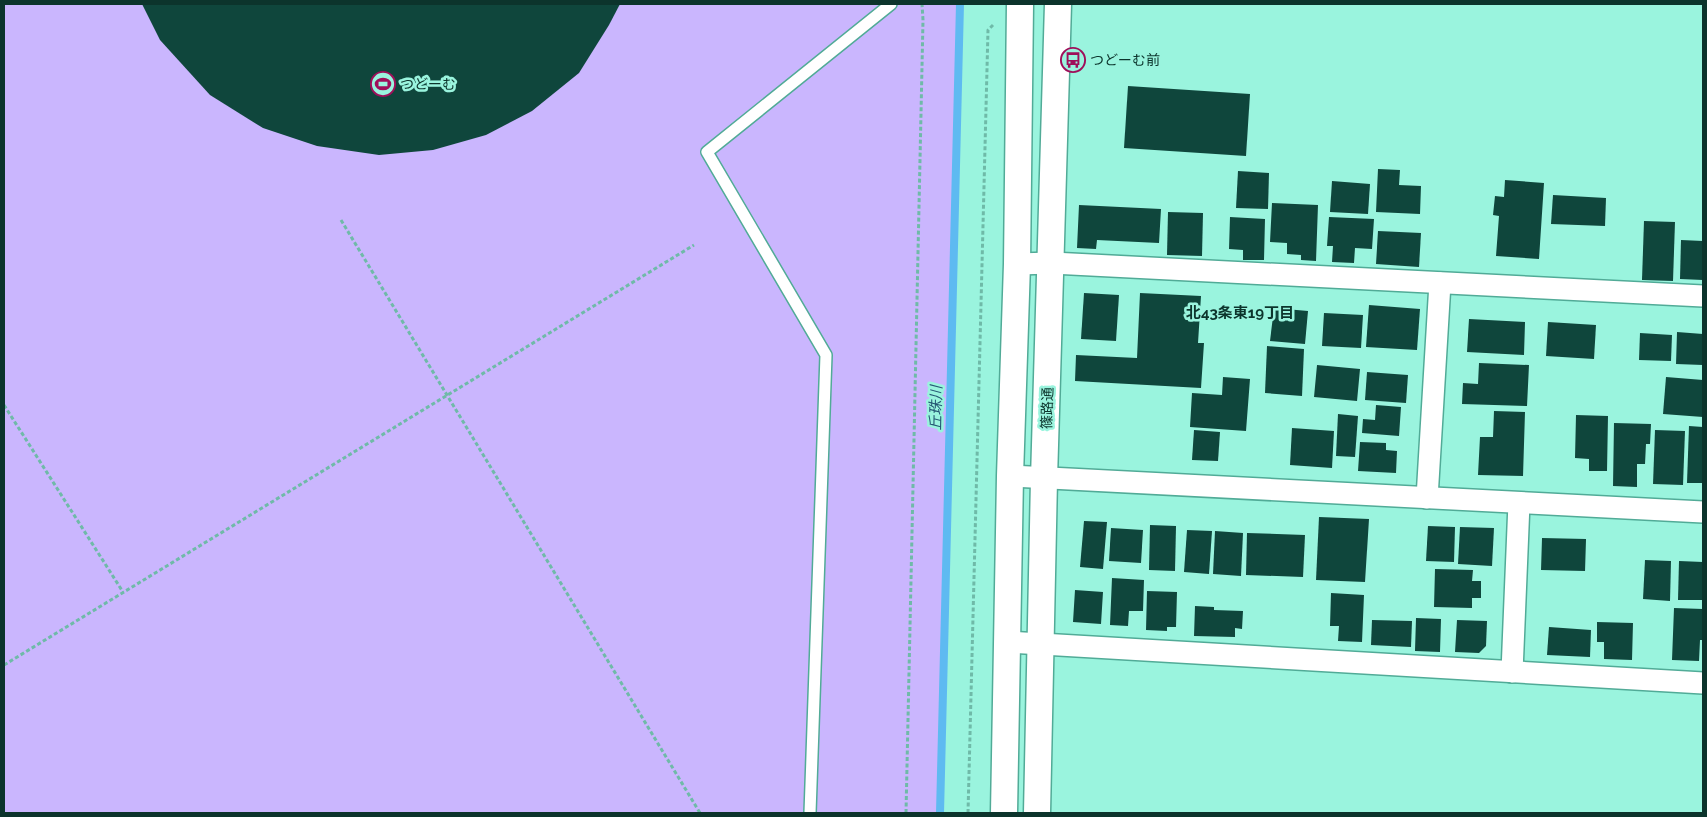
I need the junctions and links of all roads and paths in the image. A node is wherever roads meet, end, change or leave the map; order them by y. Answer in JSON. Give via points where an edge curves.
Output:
{"nodes":[{"id":1,"x":891,"y":4,"type":"edge"},
{"id":2,"x":922,"y":4,"type":"edge"},
{"id":3,"x":1020,"y":4,"type":"edge"},
{"id":4,"x":1058,"y":4,"type":"edge"},
{"id":5,"x":997,"y":20,"type":"dead end"},
{"id":6,"x":341,"y":220,"type":"dead end"},
{"id":7,"x":694,"y":245,"type":"dead end"},
{"id":8,"x":1052,"y":263,"type":"junction"},
{"id":9,"x":1017,"y":264,"type":"junction"},
{"id":10,"x":1440,"y":283,"type":"junction"},
{"id":11,"x":1703,"y":296,"type":"edge"},
{"id":12,"x":447,"y":395,"type":"junction"},
{"id":13,"x":4,"y":405,"type":"edge"},
{"id":14,"x":1010,"y":476,"type":"junction"},
{"id":15,"x":1044,"y":479,"type":"junction"},
{"id":16,"x":1427,"y":498,"type":"junction"},
{"id":17,"x":1519,"y":503,"type":"junction"},
{"id":18,"x":1703,"y":512,"type":"edge"},
{"id":19,"x":123,"y":592,"type":"junction"},
{"id":20,"x":1008,"y":642,"type":"junction"},
{"id":21,"x":1041,"y":643,"type":"junction"},
{"id":22,"x":4,"y":665,"type":"edge"},
{"id":23,"x":1512,"y":672,"type":"junction"},
{"id":24,"x":1703,"y":683,"type":"edge"},
{"id":25,"x":700,"y":813,"type":"edge"},
{"id":26,"x":810,"y":813,"type":"edge"},
{"id":27,"x":906,"y":813,"type":"edge"},
{"id":28,"x":968,"y":813,"type":"edge"},
{"id":29,"x":1004,"y":813,"type":"edge"},
{"id":30,"x":1037,"y":813,"type":"edge"}],
"edges":[{"from":1,"to":26,"type":"lane","via":[[707,152],[826,355]]},
{"from":2,"to":27,"type":"path"},
{"from":3,"to":9,"type":"street"},
{"from":4,"to":8,"type":"street","name":"篠路通"},
{"from":5,"to":28,"type":"path","via":[[988,30]]},
{"from":6,"to":12,"type":"path"},
{"from":7,"to":12,"type":"path"},
{"from":8,"to":9,"type":"street"},
{"from":8,"to":10,"type":"street"},
{"from":8,"to":15,"type":"street","name":"篠路通"},
{"from":9,"to":14,"type":"street"},
{"from":10,"to":11,"type":"street"},
{"from":10,"to":16,"type":"street"},
{"from":12,"to":19,"type":"path"},
{"from":12,"to":25,"type":"path"},
{"from":13,"to":19,"type":"path"},
{"from":14,"to":15,"type":"street"},
{"from":14,"to":20,"type":"street"},
{"from":15,"to":16,"type":"street"},
{"from":15,"to":21,"type":"street","name":"篠路通"},
{"from":16,"to":17,"type":"street"},
{"from":17,"to":18,"type":"street"},
{"from":17,"to":23,"type":"street"},
{"from":19,"to":22,"type":"path"},
{"from":20,"to":21,"type":"street"},
{"from":20,"to":29,"type":"street"},
{"from":21,"to":23,"type":"street"},
{"from":21,"to":30,"type":"street","name":"篠路通"},
{"from":23,"to":24,"type":"street"}]}
